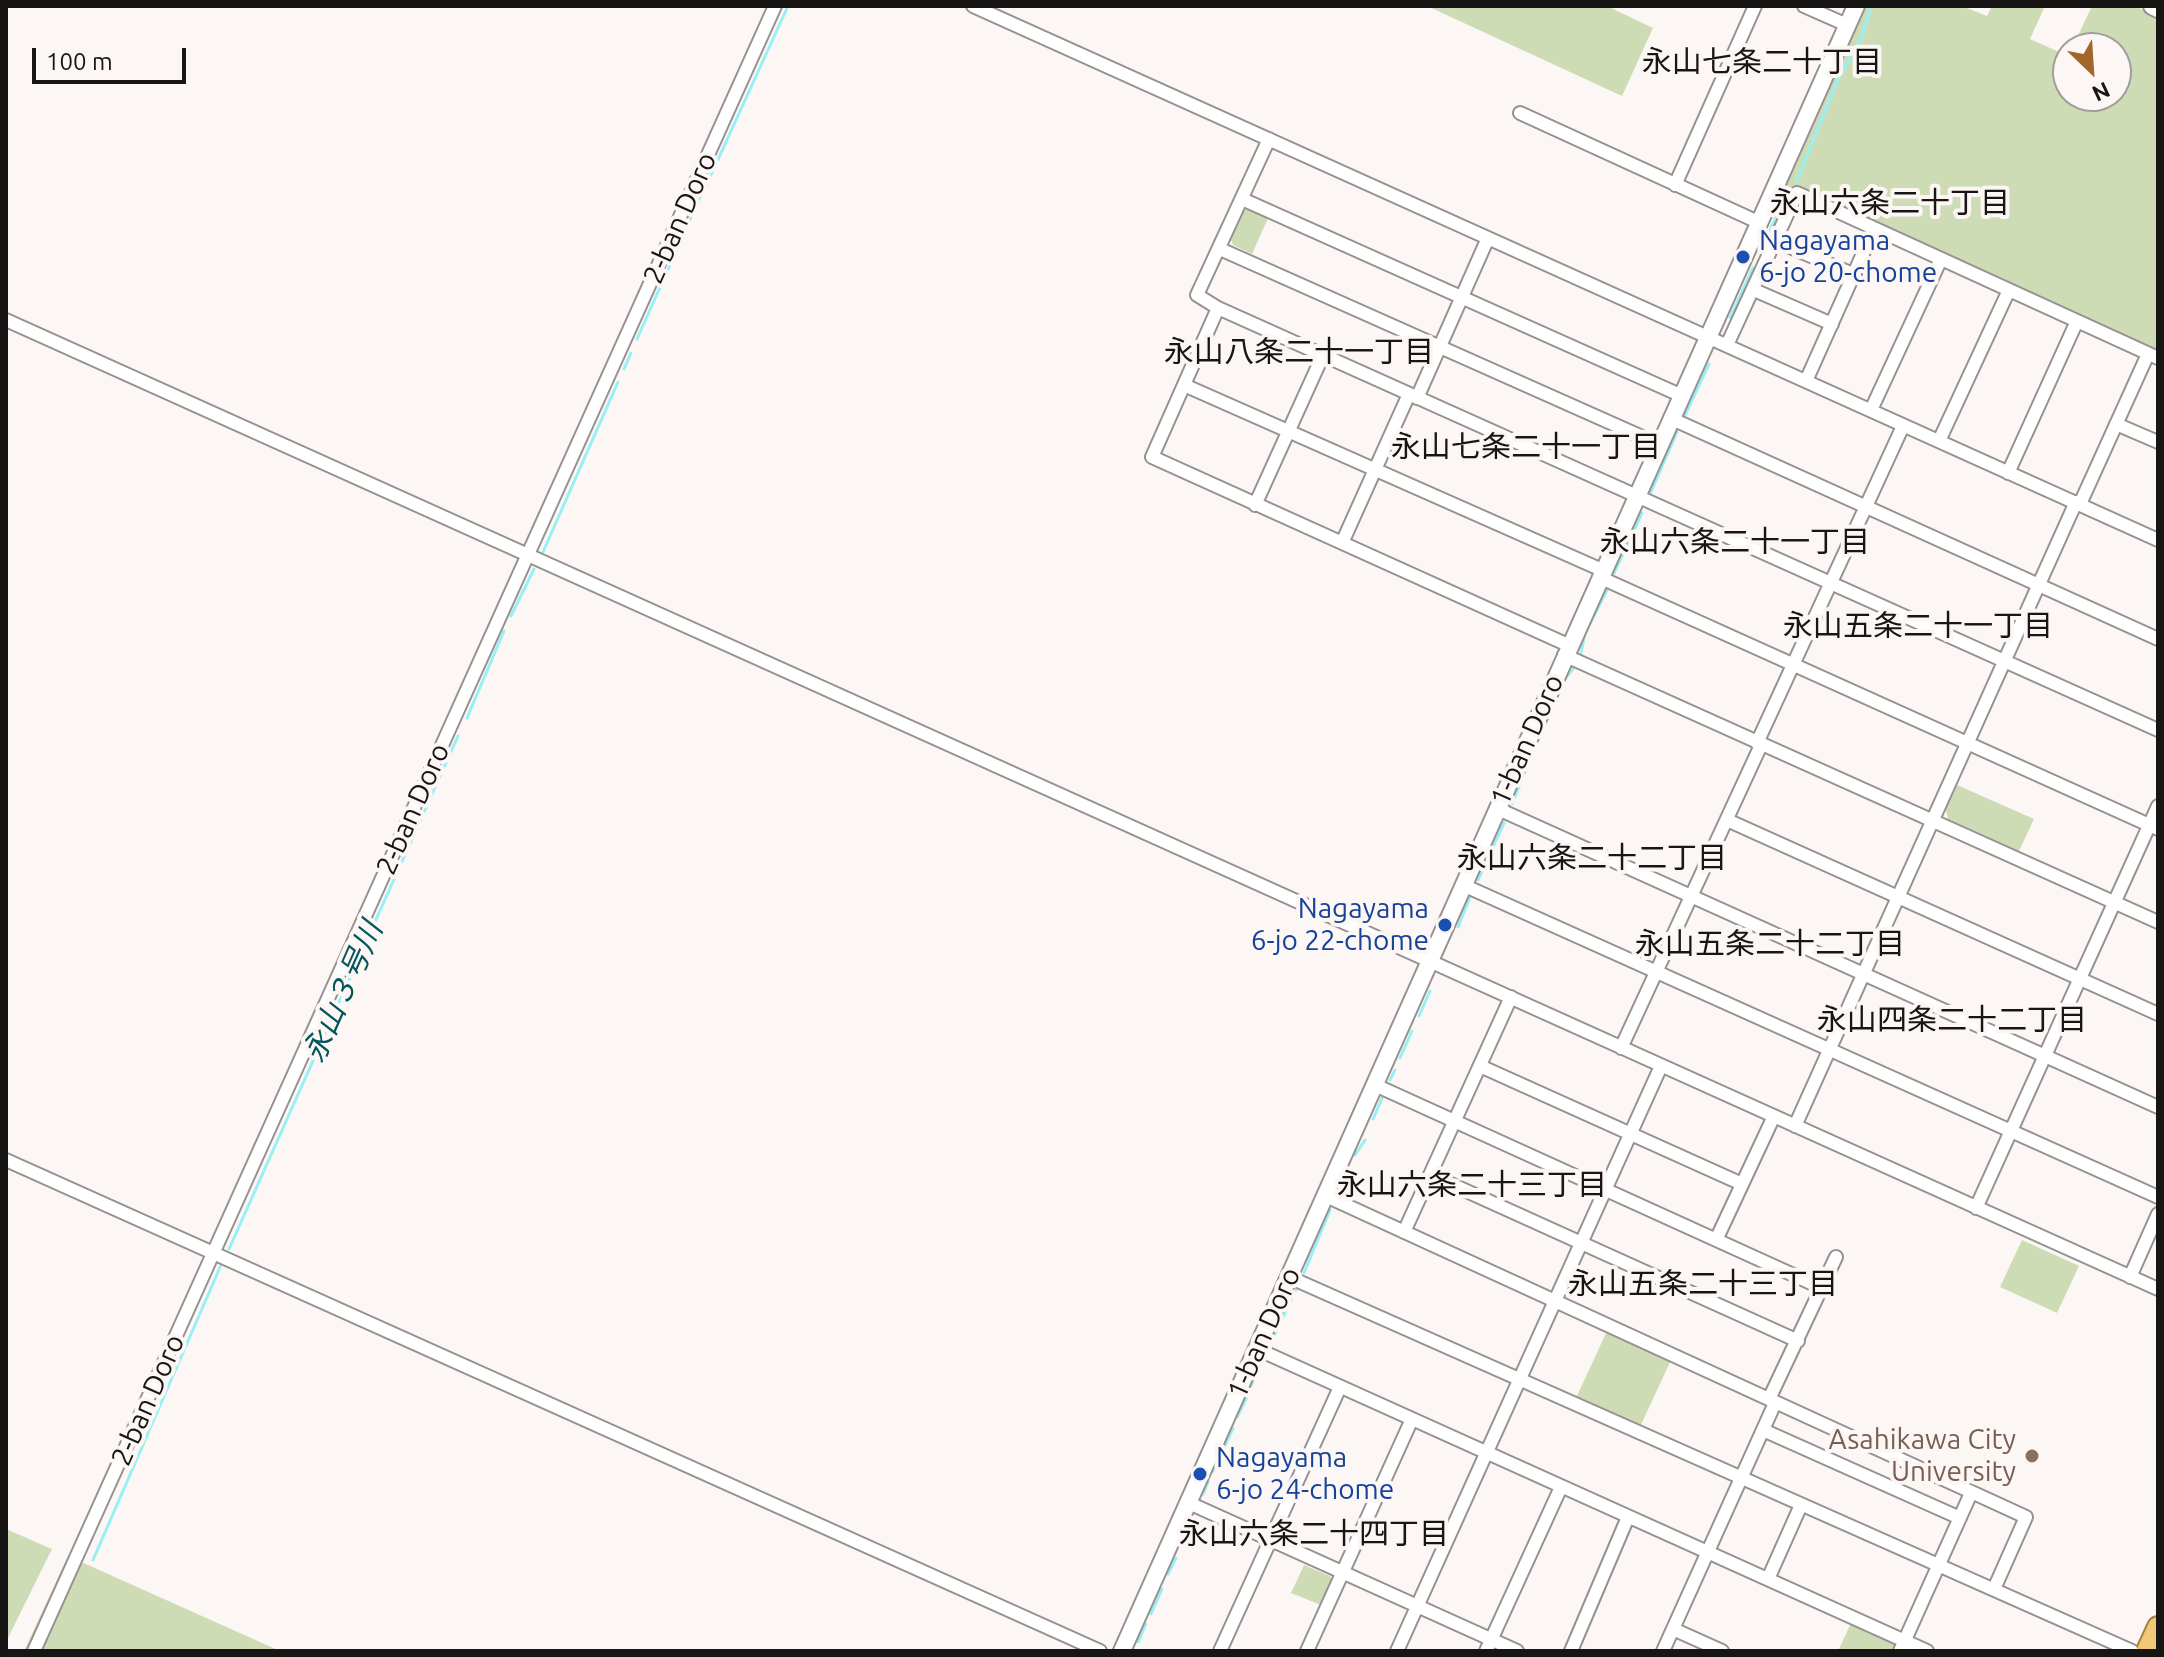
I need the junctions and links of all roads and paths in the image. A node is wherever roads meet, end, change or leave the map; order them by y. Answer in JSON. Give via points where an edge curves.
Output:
{"nodes":[{"id":1,"x":775,"y":6,"type":"edge"},
{"id":2,"x":973,"y":6,"type":"edge"},
{"id":3,"x":1755,"y":6,"type":"edge"},
{"id":4,"x":1804,"y":6,"type":"edge"},
{"id":5,"x":1856,"y":6,"type":"edge"},
{"id":6,"x":2152,"y":6,"type":"edge"},
{"id":7,"x":2158,"y":9,"type":"edge"},
{"id":8,"x":1847,"y":25,"type":"junction"},
{"id":9,"x":1520,"y":113,"type":"dead end"},
{"id":10,"x":1269,"y":139,"type":"junction"},
{"id":11,"x":1675,"y":185,"type":"junction"},
{"id":12,"x":1242,"y":199,"type":"junction"},
{"id":13,"x":1758,"y":222,"type":"junction"},
{"id":14,"x":1874,"y":229,"type":"junction"},
{"id":15,"x":1488,"y":238,"type":"junction"},
{"id":16,"x":1776,"y":241,"type":"junction"},
{"id":17,"x":1220,"y":249,"type":"junction"},
{"id":18,"x":1941,"y":259,"type":"junction"},
{"id":19,"x":1855,"y":275,"type":"junction"},
{"id":20,"x":1754,"y":290,"type":"junction"},
{"id":21,"x":2009,"y":290,"type":"junction"},
{"id":22,"x":1462,"y":297,"type":"junction"},
{"id":23,"x":1218,"y":308,"type":"junction"},
{"id":24,"x":6,"y":320,"type":"edge"},
{"id":25,"x":2077,"y":321,"type":"junction"},
{"id":26,"x":1832,"y":324,"type":"junction"},
{"id":27,"x":1708,"y":336,"type":"junction"},
{"id":28,"x":1727,"y":345,"type":"junction"},
{"id":29,"x":1440,"y":347,"type":"junction"},
{"id":30,"x":1323,"y":355,"type":"junction"},
{"id":31,"x":2153,"y":356,"type":"edge"},
{"id":32,"x":1806,"y":381,"type":"junction"},
{"id":33,"x":1184,"y":385,"type":"junction"},
{"id":34,"x":1680,"y":395,"type":"junction"},
{"id":35,"x":1413,"y":396,"type":"junction"},
{"id":36,"x":1871,"y":410,"type":"junction"},
{"id":37,"x":1670,"y":418,"type":"junction"},
{"id":38,"x":2116,"y":424,"type":"junction"},
{"id":39,"x":1903,"y":426,"type":"junction"},
{"id":40,"x":1288,"y":431,"type":"junction"},
{"id":41,"x":1939,"y":441,"type":"junction"},
{"id":42,"x":2158,"y":442,"type":"edge"},
{"id":43,"x":1658,"y":444,"type":"junction"},
{"id":44,"x":1375,"y":470,"type":"junction"},
{"id":45,"x":2008,"y":473,"type":"junction"},
{"id":46,"x":1635,"y":495,"type":"junction"},
{"id":47,"x":2078,"y":503,"type":"junction"},
{"id":48,"x":1255,"y":505,"type":"junction"},
{"id":49,"x":1865,"y":507,"type":"junction"},
{"id":50,"x":2158,"y":540,"type":"edge"},
{"id":51,"x":1342,"y":543,"type":"junction"},
{"id":52,"x":528,"y":554,"type":"junction"},
{"id":53,"x":1600,"y":573,"type":"junction"},
{"id":54,"x":1830,"y":583,"type":"junction"},
{"id":55,"x":2039,"y":585,"type":"junction"},
{"id":56,"x":2158,"y":639,"type":"edge"},
{"id":57,"x":1566,"y":650,"type":"junction"},
{"id":58,"x":2004,"y":661,"type":"junction"},
{"id":59,"x":1793,"y":665,"type":"junction"},
{"id":60,"x":2158,"y":730,"type":"edge"},
{"id":61,"x":1759,"y":744,"type":"junction"},
{"id":62,"x":1967,"y":744,"type":"junction"},
{"id":63,"x":2158,"y":806,"type":"edge"},
{"id":64,"x":1496,"y":808,"type":"junction"},
{"id":65,"x":1727,"y":820,"type":"junction"},
{"id":66,"x":1933,"y":821,"type":"junction"},
{"id":67,"x":2154,"y":827,"type":"edge"},
{"id":68,"x":1463,"y":885,"type":"junction"},
{"id":69,"x":1689,"y":897,"type":"junction"},
{"id":70,"x":1899,"y":897,"type":"junction"},
{"id":71,"x":2115,"y":903,"type":"junction"},
{"id":72,"x":2158,"y":922,"type":"edge"},
{"id":73,"x":1430,"y":961,"type":"junction"},
{"id":74,"x":1656,"y":971,"type":"junction"},
{"id":75,"x":1864,"y":974,"type":"junction"},
{"id":76,"x":2081,"y":978,"type":"junction"},
{"id":77,"x":1511,"y":997,"type":"junction"},
{"id":78,"x":2158,"y":1014,"type":"edge"},
{"id":79,"x":1621,"y":1048,"type":"junction"},
{"id":80,"x":1829,"y":1050,"type":"junction"},
{"id":81,"x":2046,"y":1057,"type":"junction"},
{"id":82,"x":1480,"y":1066,"type":"junction"},
{"id":83,"x":1661,"y":1066,"type":"junction"},
{"id":84,"x":1375,"y":1085,"type":"junction"},
{"id":85,"x":2158,"y":1107,"type":"edge"},
{"id":86,"x":1774,"y":1116,"type":"junction"},
{"id":87,"x":1455,"y":1120,"type":"junction"},
{"id":88,"x":1795,"y":1126,"type":"junction"},
{"id":89,"x":2012,"y":1132,"type":"junction"},
{"id":90,"x":1631,"y":1135,"type":"junction"},
{"id":91,"x":6,"y":1160,"type":"edge"},
{"id":92,"x":1431,"y":1175,"type":"junction"},
{"id":93,"x":1742,"y":1184,"type":"junction"},
{"id":94,"x":1606,"y":1190,"type":"junction"},
{"id":95,"x":1326,"y":1196,"type":"junction"},
{"id":96,"x":2158,"y":1197,"type":"edge"},
{"id":97,"x":1976,"y":1208,"type":"junction"},
{"id":98,"x":2158,"y":1214,"type":"edge"},
{"id":99,"x":1404,"y":1232,"type":"junction"},
{"id":100,"x":1717,"y":1238,"type":"junction"},
{"id":101,"x":1582,"y":1245,"type":"junction"},
{"id":102,"x":214,"y":1253,"type":"junction"},
{"id":103,"x":1836,"y":1257,"type":"dead end"},
{"id":104,"x":1289,"y":1277,"type":"junction"},
{"id":105,"x":2130,"y":1277,"type":"junction"},
{"id":106,"x":1822,"y":1288,"type":"junction"},
{"id":107,"x":2158,"y":1289,"type":"edge"},
{"id":108,"x":1557,"y":1301,"type":"junction"},
{"id":109,"x":1798,"y":1341,"type":"junction"},
{"id":110,"x":1257,"y":1349,"type":"junction"},
{"id":111,"x":1521,"y":1380,"type":"junction"},
{"id":112,"x":1340,"y":1387,"type":"junction"},
{"id":113,"x":1772,"y":1400,"type":"junction"},
{"id":114,"x":1412,"y":1419,"type":"junction"},
{"id":115,"x":1763,"y":1430,"type":"junction"},
{"id":116,"x":1487,"y":1453,"type":"junction"},
{"id":117,"x":1741,"y":1477,"type":"junction"},
{"id":118,"x":1561,"y":1487,"type":"junction"},
{"id":119,"x":1971,"y":1493,"type":"junction"},
{"id":120,"x":1189,"y":1503,"type":"junction"},
{"id":121,"x":1801,"y":1505,"type":"junction"},
{"id":122,"x":1628,"y":1517,"type":"junction"},
{"id":123,"x":1960,"y":1518,"type":"junction"},
{"id":124,"x":1270,"y":1539,"type":"junction"},
{"id":125,"x":1708,"y":1553,"type":"junction"},
{"id":126,"x":1939,"y":1564,"type":"junction"},
{"id":127,"x":1342,"y":1573,"type":"junction"},
{"id":128,"x":1768,"y":1579,"type":"junction"},
{"id":129,"x":1994,"y":1589,"type":"junction"},
{"id":130,"x":1417,"y":1606,"type":"junction"},
{"id":131,"x":1673,"y":1629,"type":"junction"},
{"id":132,"x":2157,"y":1630,"type":"edge"},
{"id":133,"x":1488,"y":1645,"type":"edge"},
{"id":134,"x":1902,"y":1646,"type":"edge"},
{"id":135,"x":34,"y":1651,"type":"edge"},
{"id":136,"x":1100,"y":1651,"type":"edge"},
{"id":137,"x":1122,"y":1651,"type":"edge"},
{"id":138,"x":1220,"y":1651,"type":"edge"},
{"id":139,"x":1307,"y":1651,"type":"edge"},
{"id":140,"x":1397,"y":1651,"type":"edge"},
{"id":141,"x":1517,"y":1651,"type":"edge"},
{"id":142,"x":1571,"y":1651,"type":"edge"},
{"id":143,"x":1663,"y":1651,"type":"edge"},
{"id":144,"x":1722,"y":1651,"type":"edge"},
{"id":145,"x":1927,"y":1651,"type":"edge"},
{"id":146,"x":2132,"y":1651,"type":"edge"},
{"id":147,"x":2147,"y":1651,"type":"edge"}],
"edges":[{"from":1,"to":52,"type":"street","name":"2-ban Doro"},
{"from":2,"to":10,"type":"street"},
{"from":3,"to":11,"type":"street"},
{"from":4,"to":8,"type":"street"},
{"from":5,"to":8,"type":"street","name":"1-ban Doro"},
{"from":6,"to":7,"type":"street"},
{"from":8,"to":13,"type":"street","name":"1-ban Doro"},
{"from":9,"to":11,"type":"street"},
{"from":10,"to":12,"type":"street"},
{"from":10,"to":15,"type":"street"},
{"from":11,"to":13,"type":"street"},
{"from":12,"to":17,"type":"street"},
{"from":12,"to":22,"type":"street"},
{"from":13,"to":27,"type":"street","name":"1-ban Doro"},
{"from":14,"to":16,"type":"street","via":[[1797,193]]},
{"from":14,"to":18,"type":"street"},
{"from":14,"to":19,"type":"street"},
{"from":15,"to":22,"type":"street"},
{"from":15,"to":27,"type":"street"},
{"from":16,"to":19,"type":"street"},
{"from":16,"to":20,"type":"street"},
{"from":17,"to":23,"type":"street","via":[[1197,295]]},
{"from":17,"to":29,"type":"street"},
{"from":18,"to":21,"type":"street"},
{"from":18,"to":36,"type":"street"},
{"from":19,"to":26,"type":"street"},
{"from":20,"to":26,"type":"street"},
{"from":20,"to":28,"type":"street"},
{"from":21,"to":25,"type":"street"},
{"from":21,"to":41,"type":"street"},
{"from":22,"to":29,"type":"street"},
{"from":22,"to":34,"type":"street"},
{"from":23,"to":30,"type":"street"},
{"from":23,"to":33,"type":"street"},
{"from":24,"to":52,"type":"street"},
{"from":25,"to":31,"type":"street"},
{"from":25,"to":45,"type":"street"},
{"from":26,"to":32,"type":"street"},
{"from":27,"to":28,"type":"street"},
{"from":27,"to":34,"type":"street","name":"1-ban Doro"},
{"from":28,"to":32,"type":"street"},
{"from":29,"to":35,"type":"street"},
{"from":29,"to":43,"type":"street"},
{"from":30,"to":35,"type":"street"},
{"from":30,"to":40,"type":"street"},
{"from":31,"to":38,"type":"street"},
{"from":32,"to":36,"type":"street"},
{"from":33,"to":40,"type":"street"},
{"from":33,"to":48,"type":"street","via":[[1152,457]]},
{"from":34,"to":37,"type":"street","name":"1-ban Doro"},
{"from":35,"to":44,"type":"street"},
{"from":35,"to":46,"type":"street"},
{"from":36,"to":39,"type":"street"},
{"from":37,"to":43,"type":"street","name":"1-ban Doro"},
{"from":37,"to":49,"type":"street"},
{"from":38,"to":42,"type":"street"},
{"from":38,"to":47,"type":"street"},
{"from":39,"to":41,"type":"street"},
{"from":39,"to":49,"type":"street"},
{"from":40,"to":44,"type":"street"},
{"from":40,"to":48,"type":"street"},
{"from":41,"to":45,"type":"street"},
{"from":43,"to":46,"type":"street","name":"1-ban Doro"},
{"from":44,"to":51,"type":"street"},
{"from":44,"to":53,"type":"street"},
{"from":45,"to":47,"type":"street"},
{"from":46,"to":53,"type":"street","name":"1-ban Doro"},
{"from":46,"to":54,"type":"street"},
{"from":47,"to":50,"type":"street"},
{"from":47,"to":55,"type":"street"},
{"from":48,"to":51,"type":"street"},
{"from":49,"to":54,"type":"street"},
{"from":49,"to":55,"type":"street"},
{"from":51,"to":57,"type":"street"},
{"from":52,"to":73,"type":"street"},
{"from":52,"to":102,"type":"street","name":"2-ban Doro"},
{"from":53,"to":57,"type":"street","name":"1-ban Doro"},
{"from":53,"to":59,"type":"street"},
{"from":54,"to":58,"type":"street"},
{"from":54,"to":59,"type":"street"},
{"from":55,"to":56,"type":"street"},
{"from":55,"to":58,"type":"street"},
{"from":57,"to":61,"type":"street"},
{"from":57,"to":64,"type":"street","name":"1-ban Doro"},
{"from":58,"to":60,"type":"street"},
{"from":58,"to":62,"type":"street"},
{"from":59,"to":61,"type":"street"},
{"from":59,"to":62,"type":"street"},
{"from":61,"to":65,"type":"street"},
{"from":61,"to":66,"type":"street"},
{"from":62,"to":66,"type":"street"},
{"from":62,"to":67,"type":"street"},
{"from":63,"to":67,"type":"street"},
{"from":64,"to":68,"type":"street","name":"1-ban Doro"},
{"from":64,"to":69,"type":"street"},
{"from":65,"to":69,"type":"street"},
{"from":65,"to":70,"type":"street"},
{"from":66,"to":70,"type":"street"},
{"from":66,"to":71,"type":"street"},
{"from":67,"to":71,"type":"street"},
{"from":68,"to":73,"type":"street","name":"1-ban Doro"},
{"from":68,"to":74,"type":"street"},
{"from":69,"to":74,"type":"street"},
{"from":69,"to":75,"type":"street"},
{"from":70,"to":75,"type":"street"},
{"from":70,"to":76,"type":"street"},
{"from":71,"to":72,"type":"street"},
{"from":71,"to":76,"type":"street"},
{"from":73,"to":77,"type":"street"},
{"from":73,"to":84,"type":"street","name":"1-ban Doro"},
{"from":74,"to":79,"type":"street"},
{"from":74,"to":80,"type":"street"},
{"from":75,"to":80,"type":"street"},
{"from":75,"to":81,"type":"street"},
{"from":76,"to":78,"type":"street"},
{"from":76,"to":81,"type":"street"},
{"from":77,"to":79,"type":"street"},
{"from":77,"to":82,"type":"street"},
{"from":79,"to":83,"type":"street"},
{"from":80,"to":88,"type":"street"},
{"from":80,"to":89,"type":"street"},
{"from":81,"to":85,"type":"street"},
{"from":81,"to":89,"type":"street"},
{"from":82,"to":87,"type":"street"},
{"from":82,"to":90,"type":"street"},
{"from":83,"to":86,"type":"street"},
{"from":83,"to":90,"type":"street"},
{"from":84,"to":87,"type":"street"},
{"from":84,"to":95,"type":"street","name":"1-ban Doro"},
{"from":86,"to":88,"type":"street"},
{"from":86,"to":93,"type":"street"},
{"from":87,"to":92,"type":"street"},
{"from":87,"to":94,"type":"street"},
{"from":88,"to":97,"type":"street"},
{"from":89,"to":96,"type":"street"},
{"from":89,"to":97,"type":"street"},
{"from":90,"to":93,"type":"street"},
{"from":90,"to":94,"type":"street"},
{"from":91,"to":102,"type":"street"},
{"from":92,"to":99,"type":"street"},
{"from":92,"to":101,"type":"street"},
{"from":93,"to":100,"type":"street"},
{"from":94,"to":100,"type":"street"},
{"from":94,"to":101,"type":"street"},
{"from":95,"to":99,"type":"street"},
{"from":95,"to":104,"type":"street","name":"1-ban Doro"},
{"from":97,"to":105,"type":"street"},
{"from":98,"to":105,"type":"street"},
{"from":99,"to":108,"type":"street"},
{"from":100,"to":106,"type":"street"},
{"from":101,"to":108,"type":"street"},
{"from":101,"to":109,"type":"street"},
{"from":102,"to":135,"type":"street","name":"2-ban Doro"},
{"from":102,"to":136,"type":"street"},
{"from":103,"to":106,"type":"street"},
{"from":104,"to":110,"type":"street","name":"1-ban Doro"},
{"from":104,"to":111,"type":"street"},
{"from":105,"to":107,"type":"street"},
{"from":106,"to":109,"type":"street"},
{"from":108,"to":111,"type":"street"},
{"from":108,"to":113,"type":"street"},
{"from":109,"to":113,"type":"street"},
{"from":110,"to":112,"type":"street"},
{"from":110,"to":120,"type":"street","name":"1-ban Doro"},
{"from":111,"to":116,"type":"street"},
{"from":111,"to":117,"type":"street"},
{"from":112,"to":114,"type":"street"},
{"from":112,"to":124,"type":"street"},
{"from":113,"to":115,"type":"street"},
{"from":113,"to":119,"type":"street"},
{"from":114,"to":116,"type":"street"},
{"from":114,"to":127,"type":"street"},
{"from":115,"to":117,"type":"street"},
{"from":115,"to":123,"type":"street"},
{"from":116,"to":118,"type":"street"},
{"from":116,"to":130,"type":"street"},
{"from":117,"to":121,"type":"street"},
{"from":117,"to":125,"type":"street"},
{"from":118,"to":122,"type":"street"},
{"from":118,"to":133,"type":"street"},
{"from":119,"to":123,"type":"street"},
{"from":119,"to":129,"type":"street","via":[[2026,1517]]},
{"from":120,"to":124,"type":"street"},
{"from":120,"to":137,"type":"street","name":"1-ban Doro"},
{"from":121,"to":126,"type":"street"},
{"from":121,"to":128,"type":"street"},
{"from":122,"to":125,"type":"street"},
{"from":122,"to":142,"type":"street"},
{"from":123,"to":126,"type":"street"},
{"from":124,"to":127,"type":"street"},
{"from":124,"to":138,"type":"street"},
{"from":125,"to":128,"type":"street"},
{"from":125,"to":131,"type":"street"},
{"from":126,"to":129,"type":"street"},
{"from":126,"to":134,"type":"street"},
{"from":127,"to":130,"type":"street"},
{"from":127,"to":139,"type":"street"},
{"from":128,"to":134,"type":"street"},
{"from":129,"to":146,"type":"street"},
{"from":130,"to":133,"type":"street"},
{"from":130,"to":140,"type":"street"},
{"from":131,"to":143,"type":"street"},
{"from":131,"to":144,"type":"street"},
{"from":132,"to":147,"type":"highway"},
{"from":133,"to":141,"type":"street"},
{"from":134,"to":145,"type":"street"}]}
